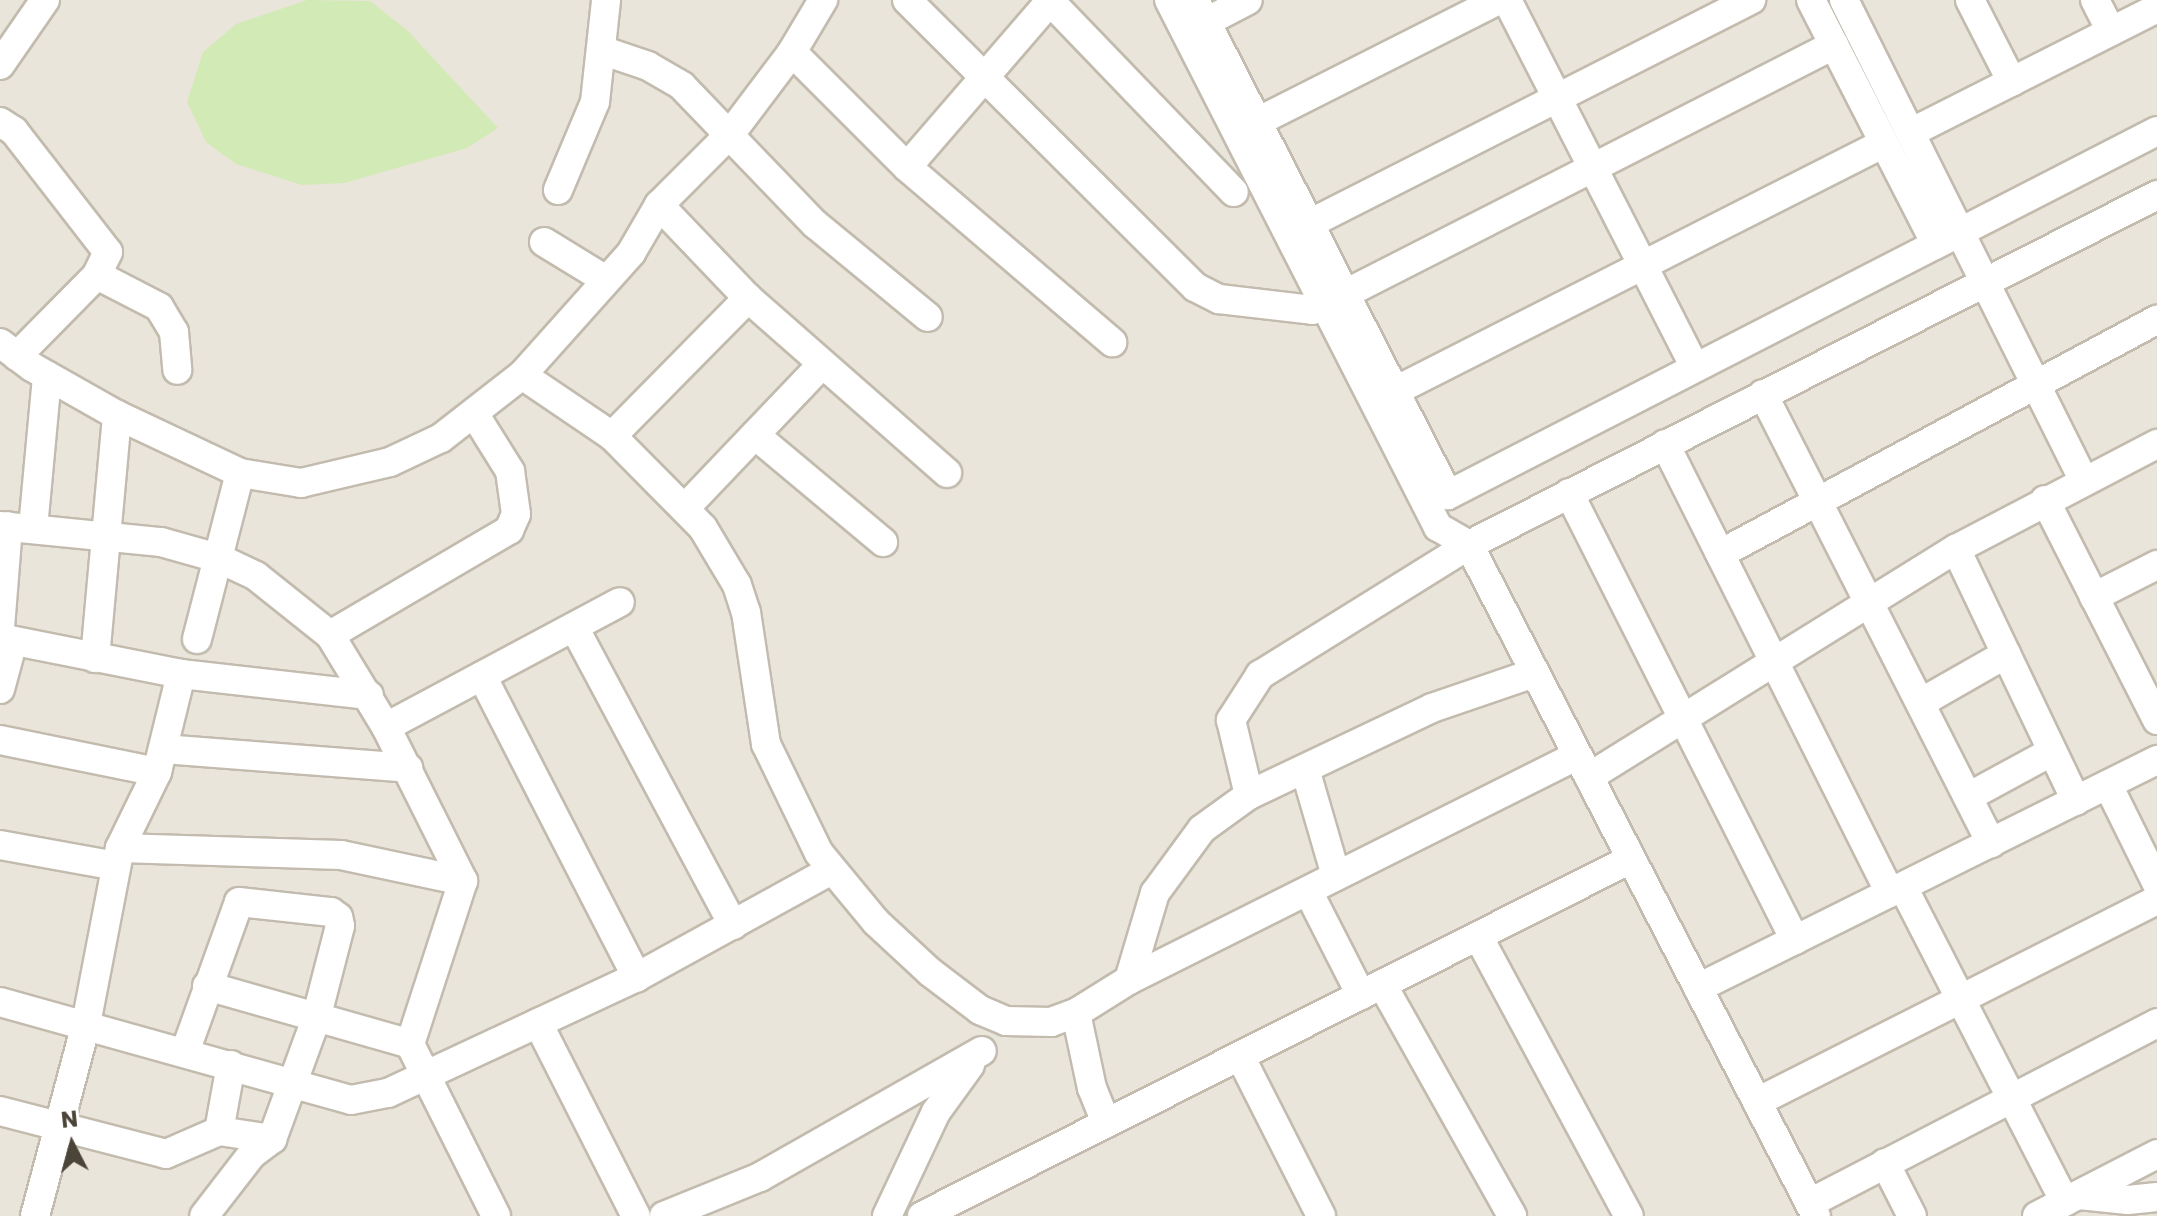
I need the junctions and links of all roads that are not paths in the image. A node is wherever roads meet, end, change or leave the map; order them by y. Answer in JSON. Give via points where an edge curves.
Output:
{"nodes":[{"id":1,"x":45,"y":0,"type":"edge"},
{"id":2,"x":606,"y":0,"type":"edge"},
{"id":3,"x":823,"y":0,"type":"edge"},
{"id":4,"x":907,"y":0,"type":"edge"},
{"id":5,"x":1050,"y":0,"type":"edge"},
{"id":6,"x":1169,"y":0,"type":"edge"},
{"id":7,"x":1248,"y":0,"type":"edge"},
{"id":8,"x":1499,"y":0,"type":"edge"},
{"id":9,"x":1507,"y":0,"type":"edge"},
{"id":10,"x":1751,"y":0,"type":"edge"},
{"id":11,"x":1811,"y":0,"type":"edge"},
{"id":12,"x":1844,"y":0,"type":"edge"},
{"id":13,"x":1970,"y":0,"type":"edge"},
{"id":14,"x":2095,"y":0,"type":"edge"},
{"id":15,"x":2157,"y":8,"type":"edge"},
{"id":16,"x":1200,"y":11,"type":"edge"},
{"id":17,"x":2111,"y":31,"type":"junction"},
{"id":18,"x":1834,"y":45,"type":"junction"},
{"id":19,"x":601,"y":50,"type":"junction"},
{"id":20,"x":792,"y":52,"type":"junction"},
{"id":21,"x":0,"y":65,"type":"edge"},
{"id":22,"x":986,"y":76,"type":"junction"},
{"id":23,"x":2012,"y":82,"type":"junction"},
{"id":24,"x":1557,"y":98,"type":"junction"},
{"id":25,"x":0,"y":122,"type":"edge"},
{"id":26,"x":1257,"y":122,"type":"junction"},
{"id":27,"x":2157,"y":131,"type":"edge"},
{"id":28,"x":1912,"y":132,"type":"junction"},
{"id":29,"x":731,"y":133,"type":"junction"},
{"id":30,"x":1884,"y":143,"type":"junction"},
{"id":31,"x":907,"y":167,"type":"junction"},
{"id":32,"x":1593,"y":168,"type":"junction"},
{"id":33,"x":558,"y":190,"type":"dead end"},
{"id":34,"x":1234,"y":192,"type":"dead end"},
{"id":35,"x":2157,"y":195,"type":"edge"},
{"id":36,"x":659,"y":205,"type":"junction"},
{"id":37,"x":1309,"y":224,"type":"junction"},
{"id":38,"x":1961,"y":229,"type":"junction"},
{"id":39,"x":544,"y":242,"type":"dead end"},
{"id":40,"x":1935,"y":242,"type":"junction"},
{"id":41,"x":1643,"y":265,"type":"junction"},
{"id":42,"x":97,"y":275,"type":"junction"},
{"id":43,"x":606,"y":280,"type":"junction"},
{"id":44,"x":1988,"y":281,"type":"junction"},
{"id":45,"x":748,"y":298,"type":"junction"},
{"id":46,"x":1336,"y":300,"type":"junction"},
{"id":47,"x":928,"y":317,"type":"dead end"},
{"id":48,"x":2157,"y":320,"type":"edge"},
{"id":49,"x":1112,"y":342,"type":"dead end"},
{"id":50,"x":8,"y":350,"type":"edge"},
{"id":51,"x":822,"y":364,"type":"junction"},
{"id":52,"x":1695,"y":367,"type":"junction"},
{"id":53,"x":177,"y":370,"type":"dead end"},
{"id":54,"x":522,"y":375,"type":"junction"},
{"id":55,"x":47,"y":376,"type":"junction"},
{"id":56,"x":2036,"y":381,"type":"junction"},
{"id":57,"x":1395,"y":391,"type":"junction"},
{"id":58,"x":1763,"y":394,"type":"junction"},
{"id":59,"x":117,"y":415,"type":"junction"},
{"id":60,"x":475,"y":415,"type":"junction"},
{"id":61,"x":755,"y":435,"type":"junction"},
{"id":62,"x":612,"y":436,"type":"junction"},
{"id":63,"x":1665,"y":444,"type":"junction"},
{"id":64,"x":2157,"y":444,"type":"edge"},
{"id":65,"x":240,"y":473,"type":"junction"},
{"id":66,"x":947,"y":473,"type":"dead end"},
{"id":67,"x":2084,"y":481,"type":"junction"},
{"id":68,"x":1569,"y":493,"type":"junction"},
{"id":69,"x":2045,"y":500,"type":"junction"},
{"id":70,"x":1815,"y":501,"type":"junction"},
{"id":71,"x":687,"y":506,"type":"junction"},
{"id":72,"x":14,"y":527,"type":"edge"},
{"id":73,"x":106,"y":534,"type":"junction"},
{"id":74,"x":883,"y":542,"type":"dead end"},
{"id":75,"x":1469,"y":545,"type":"junction"},
{"id":76,"x":1956,"y":549,"type":"junction"},
{"id":77,"x":1720,"y":554,"type":"junction"},
{"id":78,"x":218,"y":558,"type":"junction"},
{"id":79,"x":2157,"y":565,"type":"edge"},
{"id":80,"x":2094,"y":597,"type":"junction"},
{"id":81,"x":620,"y":602,"type":"dead end"},
{"id":82,"x":1871,"y":602,"type":"junction"},
{"id":83,"x":574,"y":627,"type":"junction"},
{"id":84,"x":330,"y":635,"type":"junction"},
{"id":85,"x":4,"y":636,"type":"edge"},
{"id":86,"x":197,"y":639,"type":"dead end"},
{"id":87,"x":2006,"y":654,"type":"junction"},
{"id":88,"x":95,"y":658,"type":"junction"},
{"id":89,"x":1775,"y":663,"type":"junction"},
{"id":90,"x":1534,"y":673,"type":"junction"},
{"id":91,"x":181,"y":674,"type":"junction"},
{"id":92,"x":482,"y":676,"type":"junction"},
{"id":93,"x":0,"y":689,"type":"edge"},
{"id":94,"x":369,"y":695,"type":"junction"},
{"id":95,"x":1922,"y":702,"type":"junction"},
{"id":96,"x":1686,"y":720,"type":"junction"},
{"id":97,"x":2157,"y":720,"type":"edge"},
{"id":98,"x":386,"y":727,"type":"junction"},
{"id":99,"x":0,"y":740,"type":"edge"},
{"id":100,"x":2051,"y":752,"type":"junction"},
{"id":101,"x":2157,"y":760,"type":"edge"},
{"id":102,"x":160,"y":761,"type":"junction"},
{"id":103,"x":1582,"y":767,"type":"junction"},
{"id":104,"x":408,"y":768,"type":"junction"},
{"id":105,"x":1305,"y":769,"type":"junction"},
{"id":106,"x":2108,"y":785,"type":"junction"},
{"id":107,"x":1249,"y":795,"type":"junction"},
{"id":108,"x":1968,"y":797,"type":"junction"},
{"id":109,"x":2076,"y":801,"type":"junction"},
{"id":110,"x":1991,"y":843,"type":"junction"},
{"id":111,"x":0,"y":845,"type":"edge"},
{"id":112,"x":118,"y":857,"type":"junction"},
{"id":113,"x":1631,"y":859,"type":"junction"},
{"id":114,"x":832,"y":870,"type":"junction"},
{"id":115,"x":1336,"y":876,"type":"junction"},
{"id":116,"x":463,"y":881,"type":"junction"},
{"id":117,"x":2157,"y":884,"type":"edge"},
{"id":118,"x":1897,"y":890,"type":"junction"},
{"id":119,"x":1308,"y":891,"type":"junction"},
{"id":120,"x":2157,"y":900,"type":"edge"},
{"id":121,"x":733,"y":925,"type":"junction"},
{"id":122,"x":1478,"y":936,"type":"junction"},
{"id":123,"x":1795,"y":940,"type":"junction"},
{"id":124,"x":637,"y":977,"type":"junction"},
{"id":125,"x":1129,"y":980,"type":"junction"},
{"id":126,"x":207,"y":986,"type":"junction"},
{"id":127,"x":1698,"y":988,"type":"junction"},
{"id":128,"x":1372,"y":990,"type":"junction"},
{"id":129,"x":1960,"y":999,"type":"junction"},
{"id":130,"x":0,"y":1002,"type":"edge"},
{"id":131,"x":1076,"y":1013,"type":"junction"},
{"id":132,"x":316,"y":1019,"type":"junction"},
{"id":133,"x":1006,"y":1021,"type":"junction"},
{"id":134,"x":538,"y":1023,"type":"junction"},
{"id":135,"x":2157,"y":1023,"type":"edge"},
{"id":136,"x":86,"y":1024,"type":"junction"},
{"id":137,"x":410,"y":1044,"type":"junction"},
{"id":138,"x":982,"y":1051,"type":"junction"},
{"id":139,"x":185,"y":1052,"type":"junction"},
{"id":140,"x":1240,"y":1056,"type":"junction"},
{"id":141,"x":231,"y":1065,"type":"junction"},
{"id":142,"x":425,"y":1074,"type":"junction"},
{"id":143,"x":293,"y":1083,"type":"junction"},
{"id":144,"x":2015,"y":1097,"type":"junction"},
{"id":145,"x":1757,"y":1102,"type":"junction"},
{"id":146,"x":0,"y":1111,"type":"edge"},
{"id":147,"x":1106,"y":1123,"type":"junction"},
{"id":148,"x":59,"y":1128,"type":"junction"},
{"id":149,"x":219,"y":1131,"type":"junction"},
{"id":150,"x":272,"y":1139,"type":"junction"},
{"id":151,"x":2157,"y":1154,"type":"edge"},
{"id":152,"x":1885,"y":1163,"type":"junction"},
{"id":153,"x":2157,"y":1197,"type":"edge"},
{"id":154,"x":2071,"y":1198,"type":"junction"},
{"id":155,"x":632,"y":1208,"type":"edge"},
{"id":156,"x":959,"y":1208,"type":"edge"},
{"id":157,"x":1813,"y":1210,"type":"edge"},
{"id":158,"x":35,"y":1216,"type":"edge"},
{"id":159,"x":204,"y":1216,"type":"edge"},
{"id":160,"x":496,"y":1216,"type":"edge"},
{"id":161,"x":658,"y":1216,"type":"edge"},
{"id":162,"x":664,"y":1216,"type":"edge"},
{"id":163,"x":887,"y":1216,"type":"edge"},
{"id":164,"x":922,"y":1216,"type":"edge"},
{"id":165,"x":1321,"y":1216,"type":"edge"},
{"id":166,"x":1512,"y":1216,"type":"edge"},
{"id":167,"x":1629,"y":1216,"type":"edge"},
{"id":168,"x":1912,"y":1216,"type":"edge"},
{"id":169,"x":2037,"y":1216,"type":"edge"}],
"edges":[{"from":1,"to":21,"type":"street"},
{"from":2,"to":19,"type":"street"},
{"from":3,"to":20,"type":"street"},
{"from":4,"to":22,"type":"street"},
{"from":5,"to":22,"type":"street"},
{"from":5,"to":34,"type":"street"},
{"from":6,"to":46,"type":"street"},
{"from":7,"to":16,"type":"street"},
{"from":8,"to":26,"type":"street"},
{"from":9,"to":24,"type":"street"},
{"from":10,"to":24,"type":"street"},
{"from":11,"to":18,"type":"street"},
{"from":12,"to":28,"type":"street"},
{"from":13,"to":23,"type":"street"},
{"from":14,"to":17,"type":"street"},
{"from":15,"to":17,"type":"street"},
{"from":16,"to":26,"type":"street"},
{"from":17,"to":23,"type":"street"},
{"from":18,"to":30,"type":"street"},
{"from":18,"to":32,"type":"street"},
{"from":19,"to":29,"type":"street","via":[[648,66],[682,86]]},
{"from":19,"to":33,"type":"street","via":[[595,102]]},
{"from":20,"to":29,"type":"street"},
{"from":20,"to":31,"type":"street"},
{"from":22,"to":31,"type":"street"},
{"from":22,"to":46,"type":"street","via":[[1195,287],[1219,299],[1312,310]]},
{"from":23,"to":28,"type":"street"},
{"from":24,"to":32,"type":"street"},
{"from":24,"to":37,"type":"street"},
{"from":25,"to":42,"type":"street","via":[[14,131],[108,252]]},
{"from":26,"to":37,"type":"street"},
{"from":27,"to":38,"type":"street"},
{"from":28,"to":38,"type":"street"},
{"from":29,"to":36,"type":"street"},
{"from":29,"to":47,"type":"street","via":[[815,224]]},
{"from":30,"to":40,"type":"street"},
{"from":30,"to":41,"type":"street"},
{"from":31,"to":49,"type":"street"},
{"from":32,"to":41,"type":"street"},
{"from":32,"to":46,"type":"street"},
{"from":35,"to":44,"type":"street"},
{"from":36,"to":43,"type":"street","via":[[631,253]]},
{"from":36,"to":45,"type":"street"},
{"from":37,"to":46,"type":"street"},
{"from":38,"to":40,"type":"street"},
{"from":38,"to":44,"type":"street"},
{"from":39,"to":43,"type":"street"},
{"from":40,"to":52,"type":"street"},
{"from":41,"to":52,"type":"street"},
{"from":41,"to":57,"type":"street"},
{"from":42,"to":50,"type":"street"},
{"from":42,"to":53,"type":"street","via":[[159,307],[174,332]]},
{"from":43,"to":54,"type":"street"},
{"from":44,"to":56,"type":"street"},
{"from":44,"to":58,"type":"street"},
{"from":45,"to":51,"type":"street"},
{"from":45,"to":62,"type":"street"},
{"from":46,"to":57,"type":"street"},
{"from":46,"to":75,"type":"street","via":[[1438,527]]},
{"from":48,"to":56,"type":"street"},
{"from":50,"to":55,"type":"street"},
{"from":51,"to":61,"type":"street"},
{"from":51,"to":66,"type":"street"},
{"from":52,"to":57,"type":"street","via":[[1448,495]]},
{"from":54,"to":60,"type":"street"},
{"from":54,"to":62,"type":"street"},
{"from":55,"to":59,"type":"street"},
{"from":55,"to":72,"type":"street"},
{"from":56,"to":67,"type":"street"},
{"from":56,"to":70,"type":"street"},
{"from":58,"to":63,"type":"street"},
{"from":58,"to":70,"type":"street"},
{"from":59,"to":65,"type":"street"},
{"from":59,"to":73,"type":"street"},
{"from":60,"to":65,"type":"street","via":[[405,455],[353,473],[301,483]]},
{"from":60,"to":84,"type":"street","via":[[510,471],[516,514],[509,530]]},
{"from":61,"to":71,"type":"street"},
{"from":61,"to":74,"type":"street"},
{"from":62,"to":71,"type":"street"},
{"from":63,"to":68,"type":"street"},
{"from":63,"to":77,"type":"street"},
{"from":64,"to":67,"type":"street"},
{"from":65,"to":78,"type":"street"},
{"from":67,"to":69,"type":"street"},
{"from":68,"to":75,"type":"street"},
{"from":68,"to":96,"type":"street"},
{"from":69,"to":76,"type":"street"},
{"from":69,"to":80,"type":"street"},
{"from":70,"to":77,"type":"street"},
{"from":70,"to":82,"type":"street"},
{"from":71,"to":114,"type":"street","via":[[737,585],[746,612],[766,744],[801,823]]},
{"from":72,"to":73,"type":"street"},
{"from":72,"to":85,"type":"street"},
{"from":73,"to":78,"type":"street"},
{"from":73,"to":88,"type":"street"},
{"from":75,"to":90,"type":"street"},
{"from":75,"to":107,"type":"street","via":[[1260,675],[1231,720]]},
{"from":76,"to":82,"type":"street"},
{"from":76,"to":87,"type":"street"},
{"from":77,"to":89,"type":"street"},
{"from":78,"to":84,"type":"street","via":[[256,576]]},
{"from":78,"to":86,"type":"street"},
{"from":79,"to":80,"type":"street"},
{"from":80,"to":97,"type":"street"},
{"from":81,"to":83,"type":"street"},
{"from":82,"to":89,"type":"street"},
{"from":82,"to":95,"type":"street"},
{"from":83,"to":92,"type":"street"},
{"from":83,"to":121,"type":"street"},
{"from":84,"to":94,"type":"street"},
{"from":85,"to":88,"type":"street"},
{"from":85,"to":93,"type":"street"},
{"from":87,"to":95,"type":"street"},
{"from":87,"to":100,"type":"street"},
{"from":88,"to":91,"type":"street"},
{"from":89,"to":96,"type":"street"},
{"from":89,"to":118,"type":"street"},
{"from":90,"to":103,"type":"street"},
{"from":90,"to":105,"type":"street","via":[[1432,708]]},
{"from":91,"to":94,"type":"street"},
{"from":91,"to":102,"type":"street"},
{"from":92,"to":98,"type":"street"},
{"from":92,"to":124,"type":"street"},
{"from":94,"to":98,"type":"street"},
{"from":95,"to":108,"type":"street"},
{"from":96,"to":103,"type":"street"},
{"from":96,"to":123,"type":"street"},
{"from":98,"to":104,"type":"street"},
{"from":99,"to":102,"type":"street"},
{"from":100,"to":108,"type":"street"},
{"from":100,"to":109,"type":"street"},
{"from":101,"to":106,"type":"street"},
{"from":102,"to":104,"type":"street"},
{"from":102,"to":112,"type":"street"},
{"from":103,"to":113,"type":"street"},
{"from":103,"to":115,"type":"street"},
{"from":104,"to":116,"type":"street"},
{"from":105,"to":107,"type":"street"},
{"from":105,"to":115,"type":"street"},
{"from":106,"to":109,"type":"street"},
{"from":106,"to":117,"type":"street"},
{"from":107,"to":125,"type":"street","via":[[1202,829],[1155,893]]},
{"from":108,"to":110,"type":"street"},
{"from":109,"to":110,"type":"street"},
{"from":110,"to":118,"type":"street"},
{"from":111,"to":112,"type":"street"},
{"from":112,"to":116,"type":"street","via":[[341,855]]},
{"from":112,"to":136,"type":"street"},
{"from":113,"to":122,"type":"street"},
{"from":113,"to":127,"type":"street"},
{"from":114,"to":121,"type":"street"},
{"from":114,"to":133,"type":"street","via":[[930,972],[980,1010]]},
{"from":115,"to":119,"type":"street"},
{"from":116,"to":137,"type":"street"},
{"from":118,"to":123,"type":"street"},
{"from":118,"to":129,"type":"street"},
{"from":119,"to":125,"type":"street"},
{"from":119,"to":128,"type":"street"},
{"from":120,"to":129,"type":"street"},
{"from":121,"to":124,"type":"street"},
{"from":122,"to":128,"type":"street"},
{"from":122,"to":167,"type":"street"},
{"from":123,"to":127,"type":"street"},
{"from":124,"to":134,"type":"street"},
{"from":125,"to":131,"type":"street"},
{"from":126,"to":132,"type":"street"},
{"from":126,"to":132,"type":"street","via":[[239,902],[331,912],[340,926]]},
{"from":126,"to":139,"type":"street"},
{"from":127,"to":145,"type":"street"},
{"from":128,"to":140,"type":"street"},
{"from":128,"to":166,"type":"street"},
{"from":129,"to":144,"type":"street"},
{"from":129,"to":145,"type":"street"},
{"from":130,"to":136,"type":"street"},
{"from":131,"to":133,"type":"street","via":[[1051,1022]]},
{"from":131,"to":147,"type":"street","via":[[1094,1098]]},
{"from":132,"to":137,"type":"street"},
{"from":132,"to":143,"type":"street"},
{"from":133,"to":138,"type":"street"},
{"from":134,"to":142,"type":"street"},
{"from":134,"to":155,"type":"street"},
{"from":135,"to":144,"type":"street"},
{"from":136,"to":139,"type":"street"},
{"from":136,"to":148,"type":"street"},
{"from":137,"to":142,"type":"street"},
{"from":138,"to":162,"type":"street","via":[[760,1177]]},
{"from":138,"to":163,"type":"street","via":[[936,1112]]},
{"from":139,"to":141,"type":"street"},
{"from":140,"to":147,"type":"street"},
{"from":140,"to":165,"type":"street"},
{"from":141,"to":143,"type":"street"},
{"from":141,"to":149,"type":"street"},
{"from":142,"to":143,"type":"street","via":[[388,1093],[351,1100]]},
{"from":142,"to":160,"type":"street"},
{"from":143,"to":150,"type":"street"},
{"from":144,"to":152,"type":"street"},
{"from":144,"to":154,"type":"street"},
{"from":145,"to":157,"type":"street"},
{"from":146,"to":148,"type":"street"},
{"from":147,"to":156,"type":"street"},
{"from":148,"to":149,"type":"street","via":[[166,1154]]},
{"from":148,"to":158,"type":"street"},
{"from":149,"to":150,"type":"street"},
{"from":150,"to":159,"type":"street","via":[[252,1154]]},
{"from":151,"to":154,"type":"street"},
{"from":152,"to":157,"type":"street"},
{"from":152,"to":168,"type":"street"},
{"from":153,"to":154,"type":"street"},
{"from":154,"to":169,"type":"street"},
{"from":155,"to":161,"type":"street"},
{"from":156,"to":164,"type":"street"}]}
